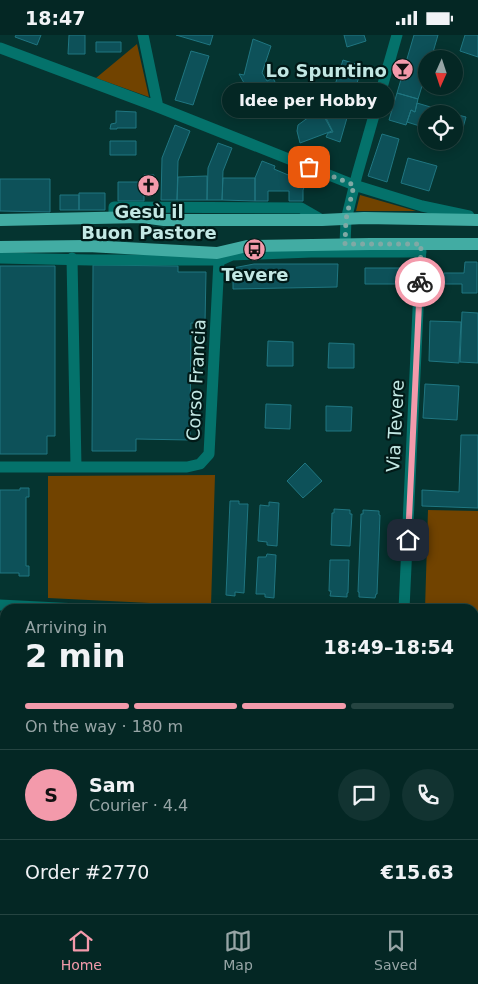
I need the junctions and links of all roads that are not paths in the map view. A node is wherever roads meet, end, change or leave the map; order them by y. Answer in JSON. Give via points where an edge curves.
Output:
{"nodes":[{"id":1,"x":143,"y":35,"type":"edge"},
{"id":2,"x":397,"y":35,"type":"edge"},
{"id":3,"x":0,"y":48,"type":"edge"},
{"id":4,"x":158,"y":107,"type":"junction"},
{"id":5,"x":354,"y":185,"type":"junction"},
{"id":6,"x":422,"y":212,"type":"junction"},
{"id":7,"x":346,"y":219,"type":"junction"},
{"id":8,"x":478,"y":219,"type":"edge"},
{"id":9,"x":0,"y":220,"type":"edge"},
{"id":10,"x":345,"y":244,"type":"junction"},
{"id":11,"x":478,"y":244,"type":"edge"},
{"id":12,"x":0,"y":247,"type":"edge"},
{"id":13,"x":421,"y":248,"type":"junction"},
{"id":14,"x":0,"y":257,"type":"edge"},
{"id":15,"x":72,"y":258,"type":"junction"},
{"id":16,"x":219,"y":260,"type":"junction"},
{"id":17,"x":0,"y":467,"type":"edge"},
{"id":18,"x":76,"y":467,"type":"junction"},
{"id":19,"x":404,"y":604,"type":"edge"}],
"edges":[{"from":1,"to":4,"type":"street"},
{"from":2,"to":5,"type":"street"},
{"from":3,"to":4,"type":"street"},
{"from":4,"to":5,"type":"street"},
{"from":5,"to":6,"type":"street"},
{"from":5,"to":7,"type":"street"},
{"from":6,"to":7,"type":"main road"},
{"from":6,"to":8,"type":"main road"},
{"from":7,"to":9,"type":"main road","via":[[164,220],[114,217]]},
{"from":7,"to":10,"type":"street"},
{"from":10,"to":12,"type":"main road","via":[[247,246],[217,253],[88,246]]},
{"from":10,"to":13,"type":"main road"},
{"from":11,"to":13,"type":"main road"},
{"from":13,"to":16,"type":"street","via":[[232,255]]},
{"from":13,"to":19,"type":"street","name":"Via Tevere"},
{"from":14,"to":15,"type":"street"},
{"from":15,"to":16,"type":"street"},
{"from":15,"to":18,"type":"street"},
{"from":16,"to":18,"type":"street","name":"Corso Francia","via":[[209,454],[200,463],[187,467]]},
{"from":17,"to":18,"type":"street","name":"Corso Francia"}]}
